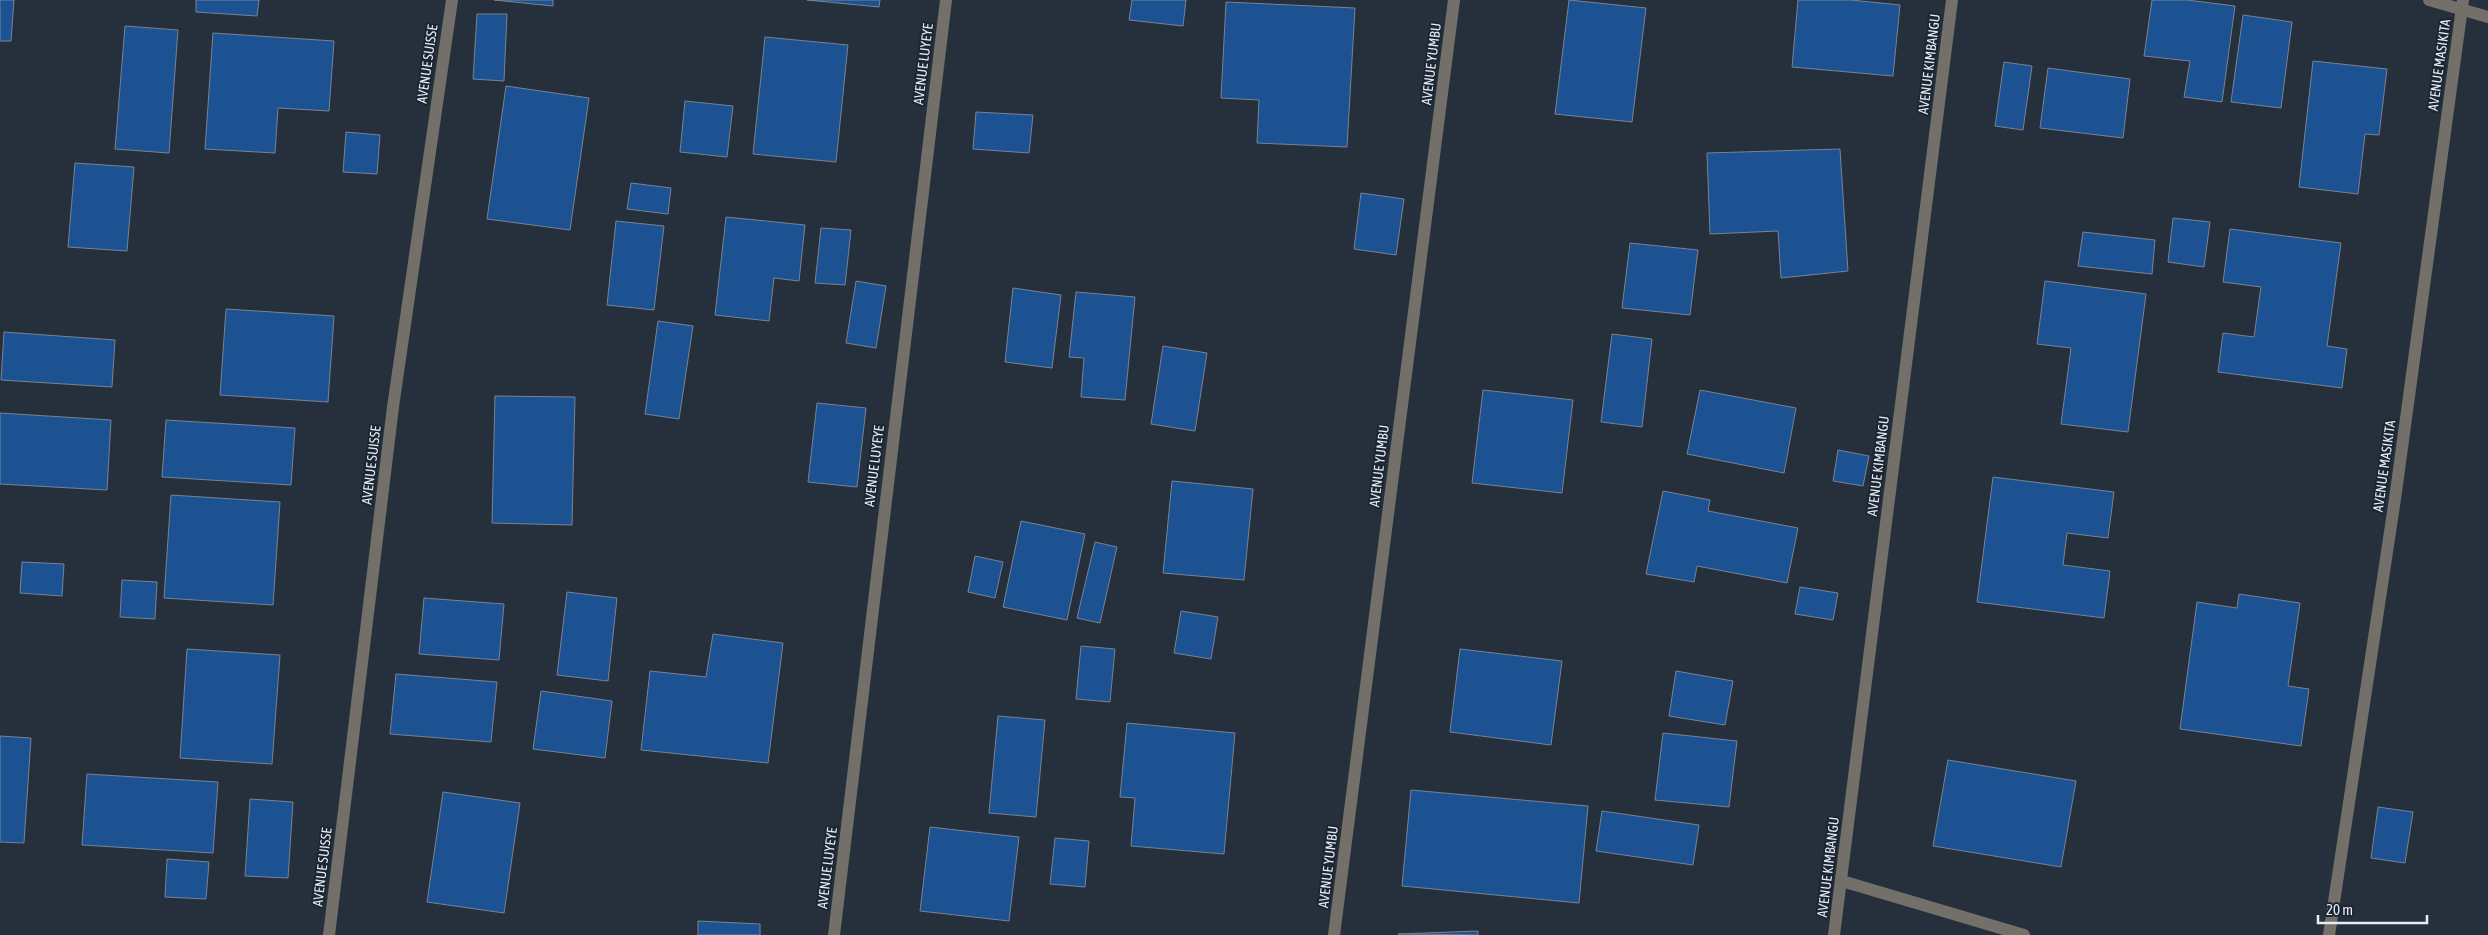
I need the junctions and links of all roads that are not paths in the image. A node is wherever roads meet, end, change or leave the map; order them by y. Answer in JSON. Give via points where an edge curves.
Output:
{"nodes":[{"id":1,"x":452,"y":0,"type":"edge"},
{"id":2,"x":946,"y":0,"type":"edge"},
{"id":3,"x":1454,"y":0,"type":"edge"},
{"id":4,"x":1952,"y":0,"type":"edge"},
{"id":5,"x":2429,"y":0,"type":"edge"},
{"id":6,"x":2463,"y":5,"type":"edge"},
{"id":7,"x":2488,"y":17,"type":"edge"},
{"id":8,"x":1842,"y":880,"type":"junction"},
{"id":9,"x":328,"y":935,"type":"edge"},
{"id":10,"x":834,"y":935,"type":"edge"},
{"id":11,"x":1334,"y":935,"type":"edge"},
{"id":12,"x":1834,"y":935,"type":"edge"},
{"id":13,"x":2024,"y":935,"type":"edge"},
{"id":14,"x":2329,"y":935,"type":"edge"}],
"edges":[{"from":1,"to":9,"type":"street","name":"AVENUE SUISSE","via":[[393,407]]},
{"from":2,"to":10,"type":"street","name":"AVENUE LUYEYE"},
{"from":3,"to":11,"type":"street","name":"AVENUE YUMBU"},
{"from":4,"to":8,"type":"street","name":"AVENUE KIMBANGU"},
{"from":5,"to":6,"type":"street"},
{"from":6,"to":7,"type":"street"},
{"from":6,"to":14,"type":"street","name":"AVENUE MASIKITA"},
{"from":8,"to":12,"type":"street","name":"AVENUE KIMBANGU"},
{"from":8,"to":13,"type":"street"}]}
